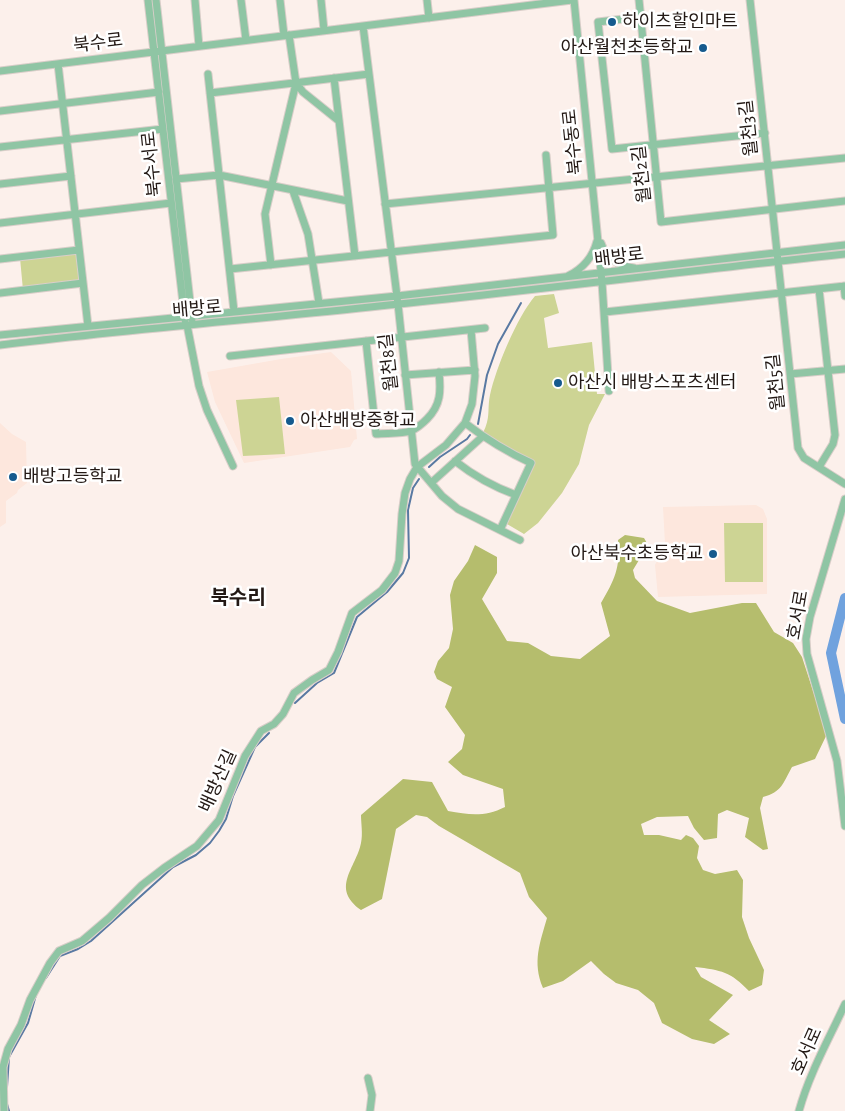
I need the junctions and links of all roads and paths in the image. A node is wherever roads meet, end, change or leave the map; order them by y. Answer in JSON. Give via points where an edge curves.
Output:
{"nodes":[{"id":1,"x":148,"y":0,"type":"edge"},
{"id":2,"x":156,"y":0,"type":"edge"},
{"id":3,"x":195,"y":0,"type":"edge"},
{"id":4,"x":241,"y":0,"type":"edge"},
{"id":5,"x":280,"y":0,"type":"edge"},
{"id":6,"x":321,"y":0,"type":"edge"},
{"id":7,"x":427,"y":0,"type":"edge"},
{"id":8,"x":573,"y":0,"type":"edge"},
{"id":9,"x":639,"y":0,"type":"edge"},
{"id":10,"x":750,"y":0,"type":"edge"},
{"id":11,"x":527,"y":3,"type":"edge"},
{"id":12,"x":641,"y":17,"type":"junction"},
{"id":13,"x":429,"y":18,"type":"junction"},
{"id":14,"x":363,"y":26,"type":"junction"},
{"id":15,"x":324,"y":30,"type":"junction"},
{"id":16,"x":287,"y":35,"type":"junction"},
{"id":17,"x":246,"y":40,"type":"junction"},
{"id":18,"x":199,"y":46,"type":"junction"},
{"id":19,"x":157,"y":51,"type":"junction"},
{"id":20,"x":58,"y":64,"type":"junction"},
{"id":21,"x":0,"y":71,"type":"edge"},
{"id":22,"x":208,"y":74,"type":"dead end"},
{"id":23,"x":369,"y":74,"type":"junction"},
{"id":24,"x":334,"y":78,"type":"junction"},
{"id":25,"x":296,"y":83,"type":"junction"},
{"id":26,"x":159,"y":92,"type":"junction"},
{"id":27,"x":210,"y":93,"type":"junction"},
{"id":28,"x":62,"y":104,"type":"junction"},
{"id":29,"x":0,"y":111,"type":"edge"},
{"id":30,"x":339,"y":121,"type":"junction"},
{"id":31,"x":163,"y":129,"type":"junction"},
{"id":32,"x":765,"y":134,"type":"junction"},
{"id":33,"x":67,"y":140,"type":"junction"},
{"id":34,"x":654,"y":145,"type":"junction"},
{"id":35,"x":0,"y":147,"type":"edge"},
{"id":36,"x":546,"y":155,"type":"dead end"},
{"id":37,"x":845,"y":158,"type":"edge"},
{"id":38,"x":768,"y":166,"type":"junction"},
{"id":39,"x":219,"y":174,"type":"junction"},
{"id":40,"x":71,"y":176,"type":"junction"},
{"id":41,"x":657,"y":177,"type":"junction"},
{"id":42,"x":176,"y":179,"type":"junction"},
{"id":43,"x":593,"y":183,"type":"junction"},
{"id":44,"x":0,"y":184,"type":"edge"},
{"id":45,"x":272,"y":186,"type":"junction"},
{"id":46,"x":549,"y":188,"type":"junction"},
{"id":47,"x":293,"y":191,"type":"junction"},
{"id":48,"x":348,"y":201,"type":"junction"},
{"id":49,"x":845,"y":201,"type":"edge"},
{"id":50,"x":171,"y":203,"type":"junction"},
{"id":51,"x":385,"y":204,"type":"junction"},
{"id":52,"x":773,"y":209,"type":"junction"},
{"id":53,"x":75,"y":214,"type":"junction"},
{"id":54,"x":0,"y":223,"type":"edge"},
{"id":55,"x":598,"y":236,"type":"junction"},
{"id":56,"x":845,"y":245,"type":"edge"},
{"id":57,"x":80,"y":250,"type":"junction"},
{"id":58,"x":391,"y":253,"type":"junction"},
{"id":59,"x":778,"y":253,"type":"junction"},
{"id":60,"x":845,"y":254,"type":"edge"},
{"id":61,"x":355,"y":256,"type":"junction"},
{"id":62,"x":0,"y":259,"type":"edge"},
{"id":63,"x":313,"y":260,"type":"junction"},
{"id":64,"x":778,"y":261,"type":"junction"},
{"id":65,"x":271,"y":265,"type":"junction"},
{"id":66,"x":230,"y":269,"type":"junction"},
{"id":67,"x":642,"y":269,"type":"junction"},
{"id":68,"x":564,"y":278,"type":"junction"},
{"id":69,"x":602,"y":278,"type":"junction"},
{"id":70,"x":83,"y":283,"type":"junction"},
{"id":71,"x":844,"y":286,"type":"edge"},
{"id":72,"x":819,"y":289,"type":"junction"},
{"id":73,"x":0,"y":293,"type":"edge"},
{"id":74,"x":782,"y":293,"type":"junction"},
{"id":75,"x":397,"y":296,"type":"junction"},
{"id":76,"x":845,"y":296,"type":"edge"},
{"id":77,"x":318,"y":304,"type":"junction"},
{"id":78,"x":398,"y":304,"type":"junction"},
{"id":79,"x":234,"y":311,"type":"junction"},
{"id":80,"x":605,"y":312,"type":"junction"},
{"id":81,"x":188,"y":316,"type":"junction"},
{"id":82,"x":188,"y":325,"type":"junction"},
{"id":83,"x":88,"y":326,"type":"junction"},
{"id":84,"x":485,"y":328,"type":"dead end"},
{"id":85,"x":471,"y":330,"type":"junction"},
{"id":86,"x":0,"y":335,"type":"edge"},
{"id":87,"x":401,"y":336,"type":"junction"},
{"id":88,"x":366,"y":340,"type":"junction"},
{"id":89,"x":0,"y":345,"type":"edge"},
{"id":90,"x":230,"y":356,"type":"dead end"},
{"id":91,"x":845,"y":369,"type":"edge"},
{"id":92,"x":475,"y":370,"type":"junction"},
{"id":93,"x":827,"y":371,"type":"junction"},
{"id":94,"x":439,"y":372,"type":"junction"},
{"id":95,"x":790,"y":374,"type":"junction"},
{"id":96,"x":405,"y":375,"type":"junction"},
{"id":97,"x":609,"y":390,"type":"dead end"},
{"id":98,"x":464,"y":423,"type":"junction"},
{"id":99,"x":411,"y":431,"type":"junction"},
{"id":100,"x":482,"y":437,"type":"junction"},
{"id":101,"x":455,"y":461,"type":"junction"},
{"id":102,"x":233,"y":466,"type":"dead end"},
{"id":103,"x":416,"y":467,"type":"junction"},
{"id":104,"x":819,"y":468,"type":"junction"},
{"id":105,"x":431,"y":483,"type":"junction"},
{"id":106,"x":845,"y":484,"type":"edge"},
{"id":107,"x":516,"y":496,"type":"junction"},
{"id":108,"x":845,"y":499,"type":"edge"},
{"id":109,"x":500,"y":530,"type":"junction"},
{"id":110,"x":520,"y":540,"type":"dead end"},
{"id":111,"x":845,"y":826,"type":"edge"},
{"id":112,"x":845,"y":1004,"type":"edge"},
{"id":113,"x":368,"y":1078,"type":"dead end"},
{"id":114,"x":4,"y":1111,"type":"edge"},
{"id":115,"x":370,"y":1111,"type":"edge"},
{"id":116,"x":799,"y":1111,"type":"edge"}],
"edges":[{"from":1,"to":19,"type":"street","name":"북수서로"},
{"from":2,"to":19,"type":"street","name":"북수서로"},
{"from":3,"to":18,"type":"street"},
{"from":4,"to":17,"type":"street"},
{"from":5,"to":16,"type":"street"},
{"from":6,"to":15,"type":"street"},
{"from":7,"to":13,"type":"street"},
{"from":8,"to":11,"type":"street","name":"북수로"},
{"from":8,"to":43,"type":"street","name":"북수동로"},
{"from":9,"to":12,"type":"street","name":"월천2길"},
{"from":10,"to":32,"type":"street","name":"월천3길"},
{"from":11,"to":13,"type":"street","name":"북수로"},
{"from":12,"to":34,"type":"street","name":"월천2길"},
{"from":12,"to":34,"type":"street","via":[[598,22],[612,149]]},
{"from":13,"to":14,"type":"street","name":"북수로"},
{"from":14,"to":15,"type":"street","name":"북수로"},
{"from":14,"to":23,"type":"street"},
{"from":15,"to":16,"type":"street","name":"북수로"},
{"from":16,"to":17,"type":"street","name":"북수로"},
{"from":16,"to":25,"type":"street"},
{"from":17,"to":18,"type":"street","name":"북수로"},
{"from":18,"to":19,"type":"street","name":"북수로"},
{"from":19,"to":20,"type":"street","name":"북수로"},
{"from":19,"to":26,"type":"street","name":"북수서로"},
{"from":19,"to":42,"type":"street","name":"북수서로"},
{"from":20,"to":21,"type":"street","name":"북수로"},
{"from":20,"to":28,"type":"street"},
{"from":22,"to":27,"type":"street","name":"배방로"},
{"from":23,"to":24,"type":"street"},
{"from":23,"to":51,"type":"street"},
{"from":24,"to":25,"type":"street"},
{"from":24,"to":30,"type":"street"},
{"from":25,"to":27,"type":"street"},
{"from":25,"to":30,"type":"street"},
{"from":25,"to":45,"type":"street"},
{"from":26,"to":28,"type":"street"},
{"from":26,"to":31,"type":"street","name":"북수서로"},
{"from":27,"to":39,"type":"street","name":"배방로"},
{"from":28,"to":29,"type":"street"},
{"from":28,"to":33,"type":"street"},
{"from":30,"to":48,"type":"street"},
{"from":31,"to":33,"type":"street"},
{"from":31,"to":50,"type":"street","name":"북수서로"},
{"from":32,"to":34,"type":"street"},
{"from":32,"to":38,"type":"street","name":"월천3길"},
{"from":33,"to":35,"type":"street"},
{"from":33,"to":40,"type":"street"},
{"from":34,"to":41,"type":"street","name":"월천2길"},
{"from":36,"to":46,"type":"street"},
{"from":37,"to":38,"type":"street"},
{"from":38,"to":41,"type":"street"},
{"from":38,"to":52,"type":"street","name":"월천3길"},
{"from":39,"to":42,"type":"street"},
{"from":39,"to":45,"type":"street"},
{"from":39,"to":66,"type":"street","name":"배방로"},
{"from":40,"to":44,"type":"street"},
{"from":40,"to":53,"type":"street"},
{"from":41,"to":43,"type":"street"},
{"from":41,"to":52,"type":"street","name":"월천2길","via":[[661,222]]},
{"from":42,"to":81,"type":"street","name":"북수서로"},
{"from":43,"to":46,"type":"street"},
{"from":43,"to":55,"type":"street","name":"북수동로"},
{"from":45,"to":47,"type":"street"},
{"from":45,"to":65,"type":"street","via":[[265,214]]},
{"from":46,"to":51,"type":"street"},
{"from":46,"to":58,"type":"street","via":[[553,235]]},
{"from":47,"to":48,"type":"street"},
{"from":47,"to":63,"type":"street"},
{"from":48,"to":61,"type":"street"},
{"from":49,"to":52,"type":"street","name":"월천2길"},
{"from":50,"to":53,"type":"street"},
{"from":50,"to":81,"type":"street","name":"북수서로"},
{"from":51,"to":58,"type":"street"},
{"from":52,"to":59,"type":"street","name":"월천3길"},
{"from":53,"to":54,"type":"street"},
{"from":53,"to":57,"type":"street"},
{"from":55,"to":67,"type":"street","via":[[602,248],[617,263]]},
{"from":55,"to":68,"type":"street","via":[[584,265]]},
{"from":55,"to":69,"type":"street","name":"북수동로"},
{"from":56,"to":59,"type":"street","name":"배방로"},
{"from":57,"to":62,"type":"street"},
{"from":57,"to":70,"type":"street"},
{"from":58,"to":61,"type":"street"},
{"from":58,"to":75,"type":"street"},
{"from":59,"to":64,"type":"street","name":"월천5길"},
{"from":59,"to":67,"type":"street","name":"배방로"},
{"from":60,"to":64,"type":"street","name":"배방로"},
{"from":61,"to":63,"type":"street"},
{"from":63,"to":65,"type":"street"},
{"from":63,"to":77,"type":"street"},
{"from":64,"to":69,"type":"street","name":"배방로"},
{"from":64,"to":74,"type":"street","name":"월천5길"},
{"from":65,"to":66,"type":"street"},
{"from":66,"to":79,"type":"street","name":"배방로"},
{"from":67,"to":69,"type":"street","name":"배방로"},
{"from":68,"to":69,"type":"street","name":"배방로"},
{"from":68,"to":75,"type":"street","name":"배방로"},
{"from":69,"to":78,"type":"street","name":"배방로"},
{"from":69,"to":80,"type":"street","name":"북수동로"},
{"from":70,"to":73,"type":"street"},
{"from":70,"to":83,"type":"street"},
{"from":71,"to":72,"type":"street"},
{"from":71,"to":76,"type":"street"},
{"from":72,"to":74,"type":"street"},
{"from":72,"to":93,"type":"street"},
{"from":74,"to":80,"type":"street"},
{"from":74,"to":95,"type":"street","name":"월천5길"},
{"from":75,"to":77,"type":"street","name":"배방로"},
{"from":75,"to":78,"type":"street"},
{"from":77,"to":79,"type":"street","name":"배방로"},
{"from":78,"to":82,"type":"street","name":"배방로"},
{"from":78,"to":87,"type":"street","name":"월천8길"},
{"from":79,"to":81,"type":"street","name":"배방로"},
{"from":80,"to":97,"type":"street","name":"북수동로"},
{"from":81,"to":82,"type":"street","name":"북수서로"},
{"from":81,"to":83,"type":"street","name":"배방로"},
{"from":82,"to":89,"type":"street","name":"배방로"},
{"from":82,"to":102,"type":"street","name":"북수서로","via":[[199,386]]},
{"from":83,"to":86,"type":"street","name":"배방로"},
{"from":84,"to":85,"type":"street"},
{"from":85,"to":87,"type":"street"},
{"from":85,"to":92,"type":"street"},
{"from":87,"to":88,"type":"street"},
{"from":87,"to":96,"type":"street","name":"월천8길"},
{"from":88,"to":90,"type":"street"},
{"from":88,"to":99,"type":"street","via":[[376,434]]},
{"from":91,"to":93,"type":"street"},
{"from":92,"to":94,"type":"street"},
{"from":92,"to":98,"type":"street","via":[[472,404]]},
{"from":93,"to":95,"type":"street"},
{"from":93,"to":104,"type":"street","via":[[835,435]]},
{"from":94,"to":96,"type":"street"},
{"from":94,"to":99,"type":"street","via":[[439,402],[434,412]]},
{"from":95,"to":104,"type":"street","name":"월천5길","via":[[798,448],[804,458]]},
{"from":96,"to":99,"type":"street","name":"월천8길"},
{"from":98,"to":100,"type":"street"},
{"from":98,"to":103,"type":"street","via":[[446,445]]},
{"from":99,"to":103,"type":"street","name":"월천8길"},
{"from":100,"to":101,"type":"street"},
{"from":100,"to":107,"type":"street","via":[[531,462]]},
{"from":101,"to":105,"type":"street"},
{"from":101,"to":107,"type":"street","via":[[470,473]]},
{"from":103,"to":105,"type":"street"},
{"from":103,"to":114,"type":"street","name":"배방산길","via":[[405,494],[395,573],[382,590],[352,613],[329,670],[294,693],[283,714],[261,731],[245,756],[220,820],[197,846],[142,885],[109,918],[82,940],[60,951],[50,963],[8,1049],[3,1067]]},
{"from":104,"to":106,"type":"street","name":"월천5길"},
{"from":105,"to":109,"type":"street","via":[[458,510]]},
{"from":107,"to":109,"type":"street"},
{"from":108,"to":111,"type":"street","name":"호서로","via":[[818,586],[806,639],[837,762]]},
{"from":109,"to":110,"type":"street"},
{"from":112,"to":116,"type":"street","name":"호서로"},
{"from":113,"to":115,"type":"street","via":[[372,1095]]}]}
